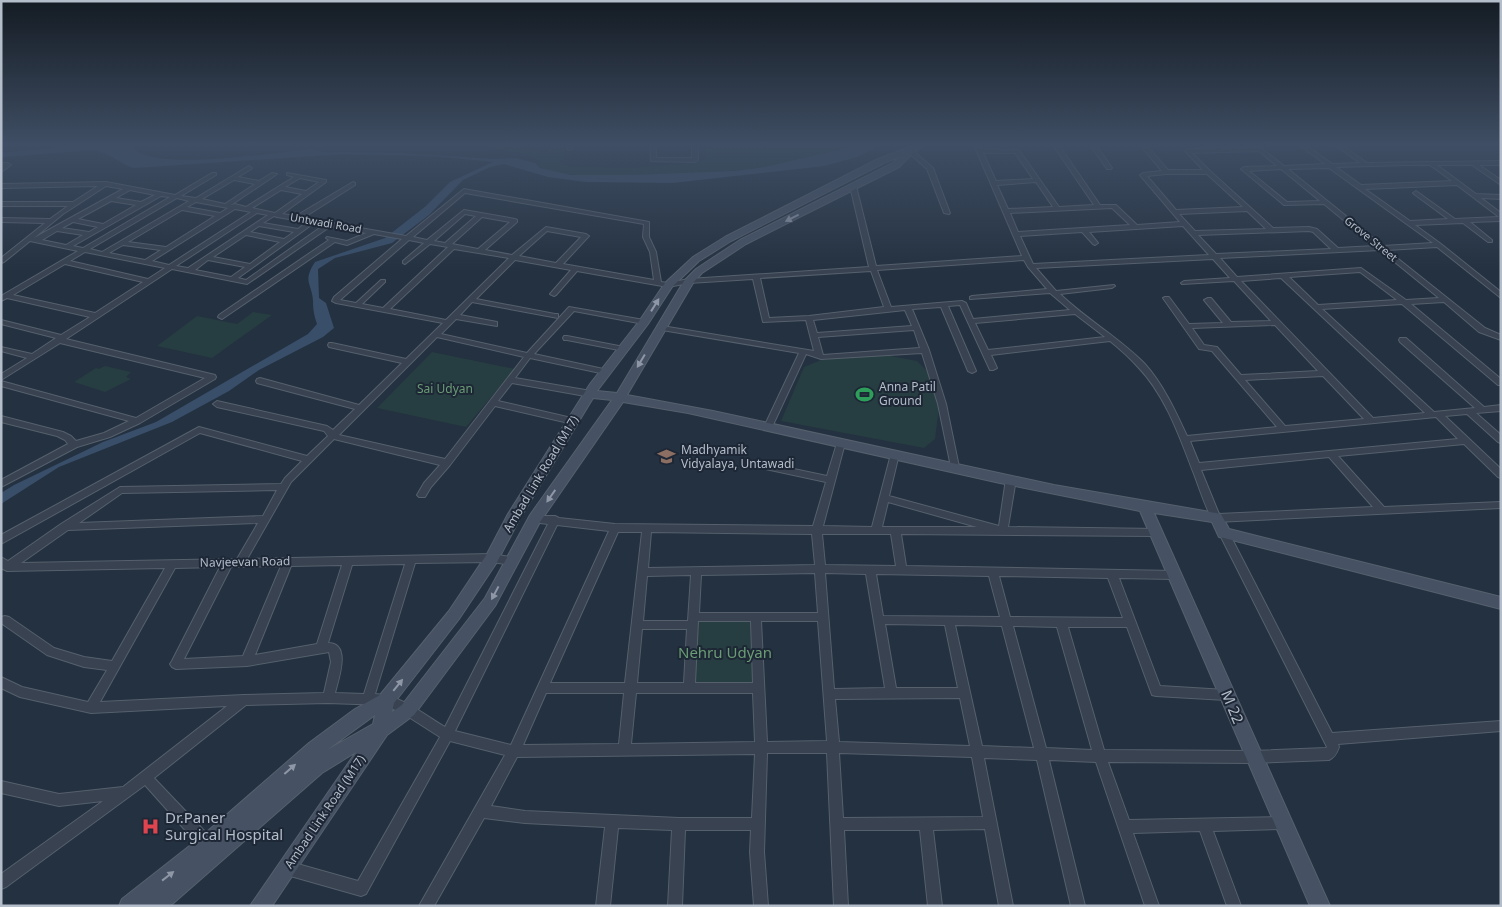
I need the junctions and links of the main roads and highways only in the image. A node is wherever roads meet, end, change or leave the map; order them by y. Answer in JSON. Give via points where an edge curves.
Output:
{"nodes":[{"id":1,"x":829,"y":187,"type":"edge"},
{"id":2,"x":850,"y":187,"type":"edge"},
{"id":3,"x":591,"y":394,"type":"junction"},
{"id":4,"x":620,"y":396,"type":"junction"},
{"id":5,"x":1145,"y":508,"type":"junction"},
{"id":6,"x":1501,"y":603,"type":"edge"},
{"id":7,"x":377,"y":699,"type":"junction"},
{"id":8,"x":381,"y":729,"type":"junction"},
{"id":9,"x":212,"y":849,"type":"junction"},
{"id":10,"x":129,"y":906,"type":"edge"},
{"id":11,"x":155,"y":906,"type":"edge"},
{"id":12,"x":260,"y":906,"type":"edge"},
{"id":13,"x":1320,"y":906,"type":"edge"}],
"edges":[{"from":3,"to":1,"type":"main road","name":"Ambad Link Road (M17)","one_way":true,"via":[[644,322],[663,284],[728,239]]},
{"from":2,"to":4,"type":"main road","one_way":true,"via":[[743,242],[699,271],[689,281]]},
{"from":3,"to":4,"type":"main road"},
{"from":7,"to":3,"type":"main road","name":"Ambad Link Road (M17)","one_way":true,"via":[[454,615]]},
{"from":4,"to":5,"type":"main road"},
{"from":4,"to":8,"type":"main road","one_way":true,"via":[[535,519],[490,602],[408,710]]},
{"from":5,"to":6,"type":"main road","via":[[1216,518],[1224,534]]},
{"from":5,"to":13,"type":"main road","name":"M 22"},
{"from":7,"to":8,"type":"main road","name":"Ambad Link Road (M17)"},
{"from":9,"to":7,"type":"main road","one_way":true,"via":[[296,764]]},
{"from":8,"to":9,"type":"main road","via":[[316,767]]},
{"from":8,"to":12,"type":"main road","name":"Ambad Link Road (M17)"},
{"from":10,"to":9,"type":"main road","one_way":true},
{"from":9,"to":11,"type":"main road"}]}
